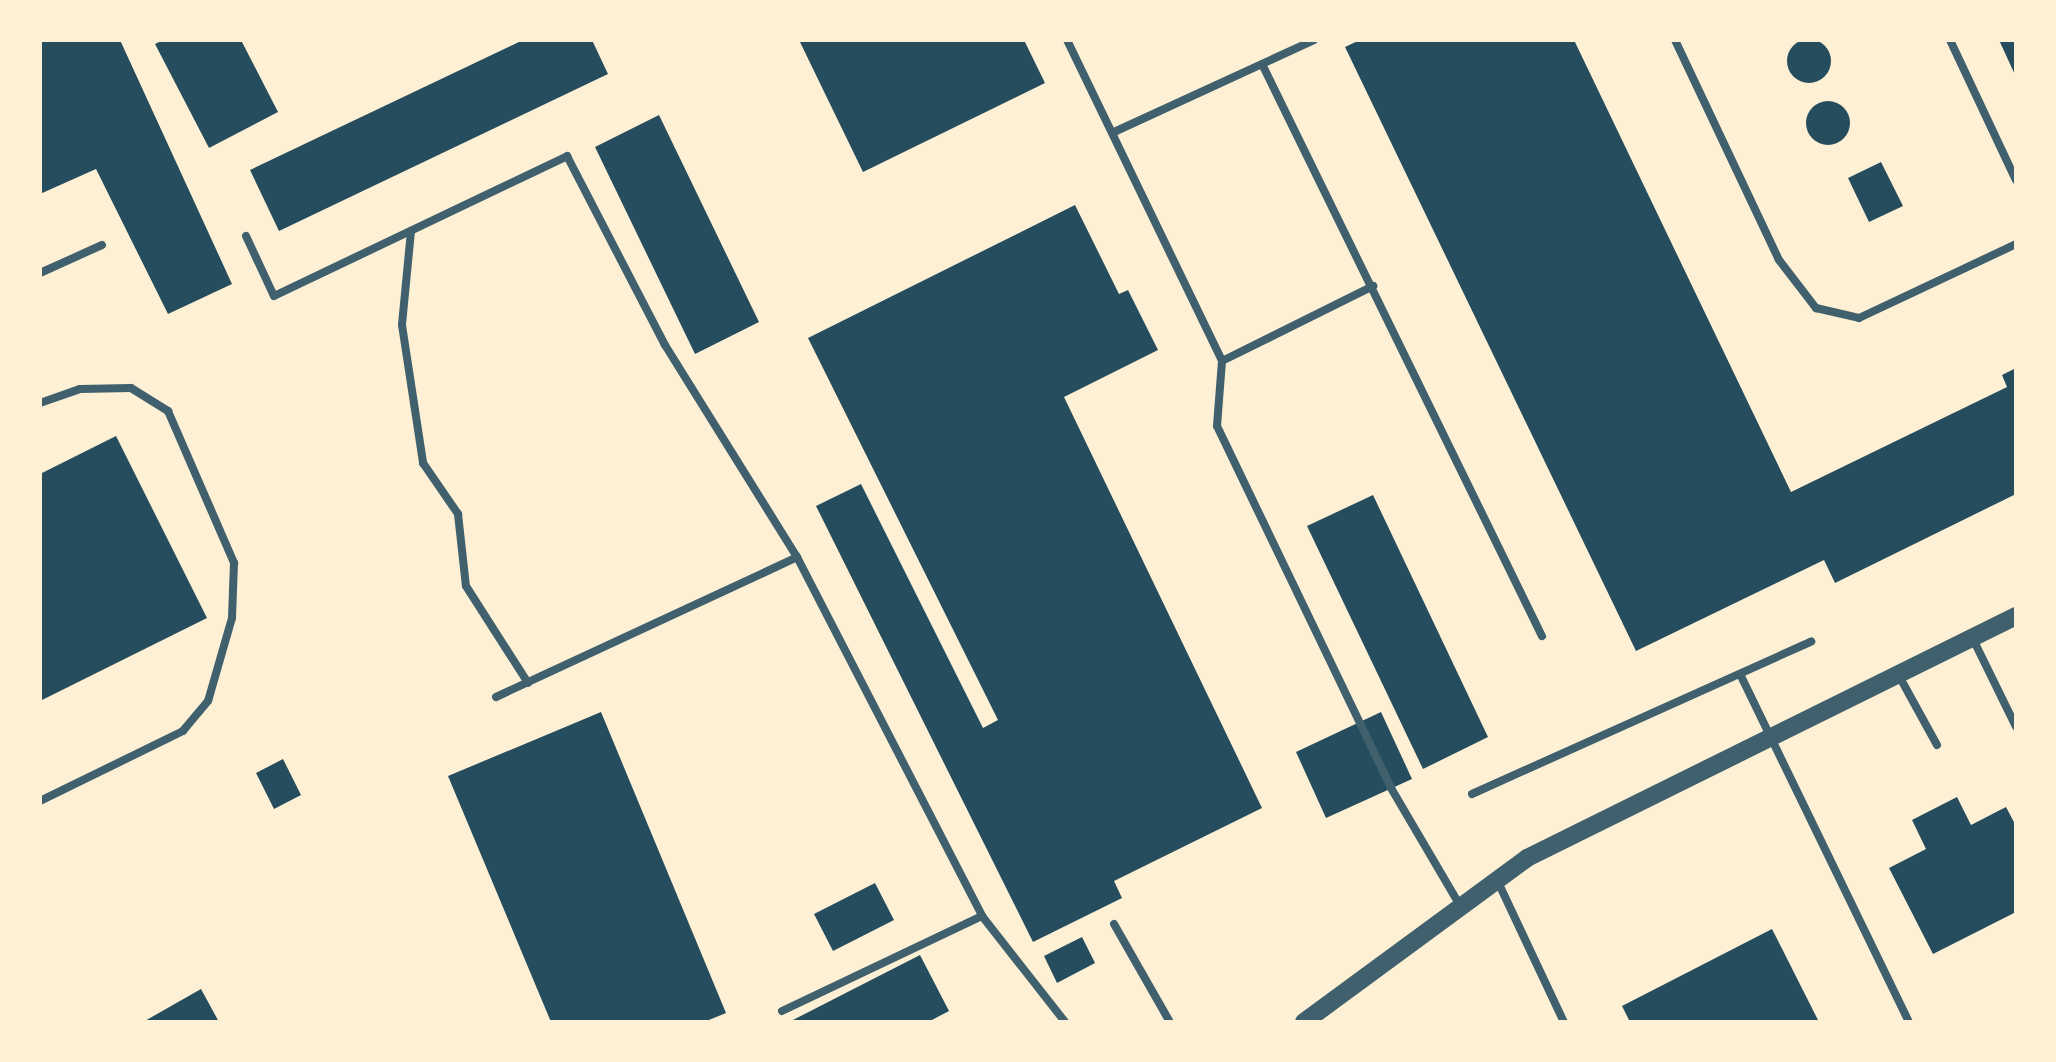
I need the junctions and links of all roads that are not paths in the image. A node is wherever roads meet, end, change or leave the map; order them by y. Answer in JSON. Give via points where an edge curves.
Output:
{"nodes":[{"id":1,"x":1067,"y":40,"type":"edge"},
{"id":2,"x":1314,"y":40,"type":"edge"},
{"id":3,"x":1675,"y":40,"type":"edge"},
{"id":4,"x":1950,"y":40,"type":"edge"},
{"id":5,"x":1262,"y":64,"type":"junction"},
{"id":6,"x":1114,"y":132,"type":"junction"},
{"id":7,"x":2016,"y":180,"type":"edge"},
{"id":8,"x":411,"y":231,"type":"junction"},
{"id":9,"x":246,"y":236,"type":"dead end"},
{"id":10,"x":102,"y":244,"type":"dead end"},
{"id":11,"x":2016,"y":244,"type":"edge"},
{"id":12,"x":40,"y":273,"type":"edge"},
{"id":13,"x":1373,"y":286,"type":"junction"},
{"id":14,"x":1222,"y":361,"type":"junction"},
{"id":15,"x":40,"y":404,"type":"edge"},
{"id":16,"x":797,"y":557,"type":"junction"},
{"id":17,"x":2016,"y":616,"type":"edge"},
{"id":18,"x":1542,"y":636,"type":"dead end"},
{"id":19,"x":1972,"y":637,"type":"junction"},
{"id":20,"x":1811,"y":642,"type":"dead end"},
{"id":21,"x":1740,"y":674,"type":"junction"},
{"id":22,"x":1898,"y":674,"type":"junction"},
{"id":23,"x":528,"y":682,"type":"junction"},
{"id":24,"x":496,"y":697,"type":"dead end"},
{"id":25,"x":2016,"y":727,"type":"edge"},
{"id":26,"x":1770,"y":737,"type":"junction"},
{"id":27,"x":1937,"y":746,"type":"dead end"},
{"id":28,"x":1472,"y":794,"type":"dead end"},
{"id":29,"x":40,"y":802,"type":"edge"},
{"id":30,"x":1496,"y":878,"type":"junction"},
{"id":31,"x":1459,"y":904,"type":"junction"},
{"id":32,"x":982,"y":916,"type":"junction"},
{"id":33,"x":1114,"y":924,"type":"dead end"},
{"id":34,"x":782,"y":1011,"type":"dead end"},
{"id":35,"x":1326,"y":1016,"type":"edge"},
{"id":36,"x":1065,"y":1022,"type":"edge"},
{"id":37,"x":1170,"y":1022,"type":"edge"},
{"id":38,"x":1304,"y":1022,"type":"edge"},
{"id":39,"x":1564,"y":1022,"type":"edge"},
{"id":40,"x":1908,"y":1022,"type":"edge"}],
"edges":[{"from":1,"to":6,"type":"lane"},
{"from":2,"to":5,"type":"lane"},
{"from":3,"to":11,"type":"lane","via":[[1779,260],[1816,308],[1858,318]]},
{"from":4,"to":7,"type":"lane"},
{"from":5,"to":6,"type":"lane"},
{"from":5,"to":13,"type":"lane"},
{"from":6,"to":14,"type":"lane"},
{"from":8,"to":9,"type":"lane","via":[[274,296]]},
{"from":8,"to":16,"type":"lane","via":[[567,156],[665,345]]},
{"from":8,"to":23,"type":"lane","via":[[402,324],[423,462],[458,514],[466,586]]},
{"from":10,"to":12,"type":"lane"},
{"from":13,"to":14,"type":"lane"},
{"from":13,"to":18,"type":"lane"},
{"from":14,"to":31,"type":"lane","via":[[1217,426],[1391,788]]},
{"from":15,"to":29,"type":"lane","via":[[80,388],[131,388],[168,411],[234,563],[232,618],[208,701],[183,731]]},
{"from":16,"to":23,"type":"lane"},
{"from":16,"to":32,"type":"lane"},
{"from":17,"to":19,"type":"street"},
{"from":19,"to":22,"type":"street"},
{"from":19,"to":25,"type":"lane"},
{"from":20,"to":21,"type":"lane"},
{"from":21,"to":26,"type":"lane"},
{"from":21,"to":28,"type":"lane"},
{"from":22,"to":26,"type":"street"},
{"from":22,"to":27,"type":"lane"},
{"from":23,"to":24,"type":"lane"},
{"from":26,"to":30,"type":"street"},
{"from":26,"to":40,"type":"lane"},
{"from":30,"to":31,"type":"street"},
{"from":30,"to":39,"type":"lane"},
{"from":31,"to":35,"type":"street"},
{"from":32,"to":34,"type":"lane"},
{"from":32,"to":36,"type":"lane"},
{"from":33,"to":37,"type":"lane"},
{"from":35,"to":38,"type":"street"}]}
